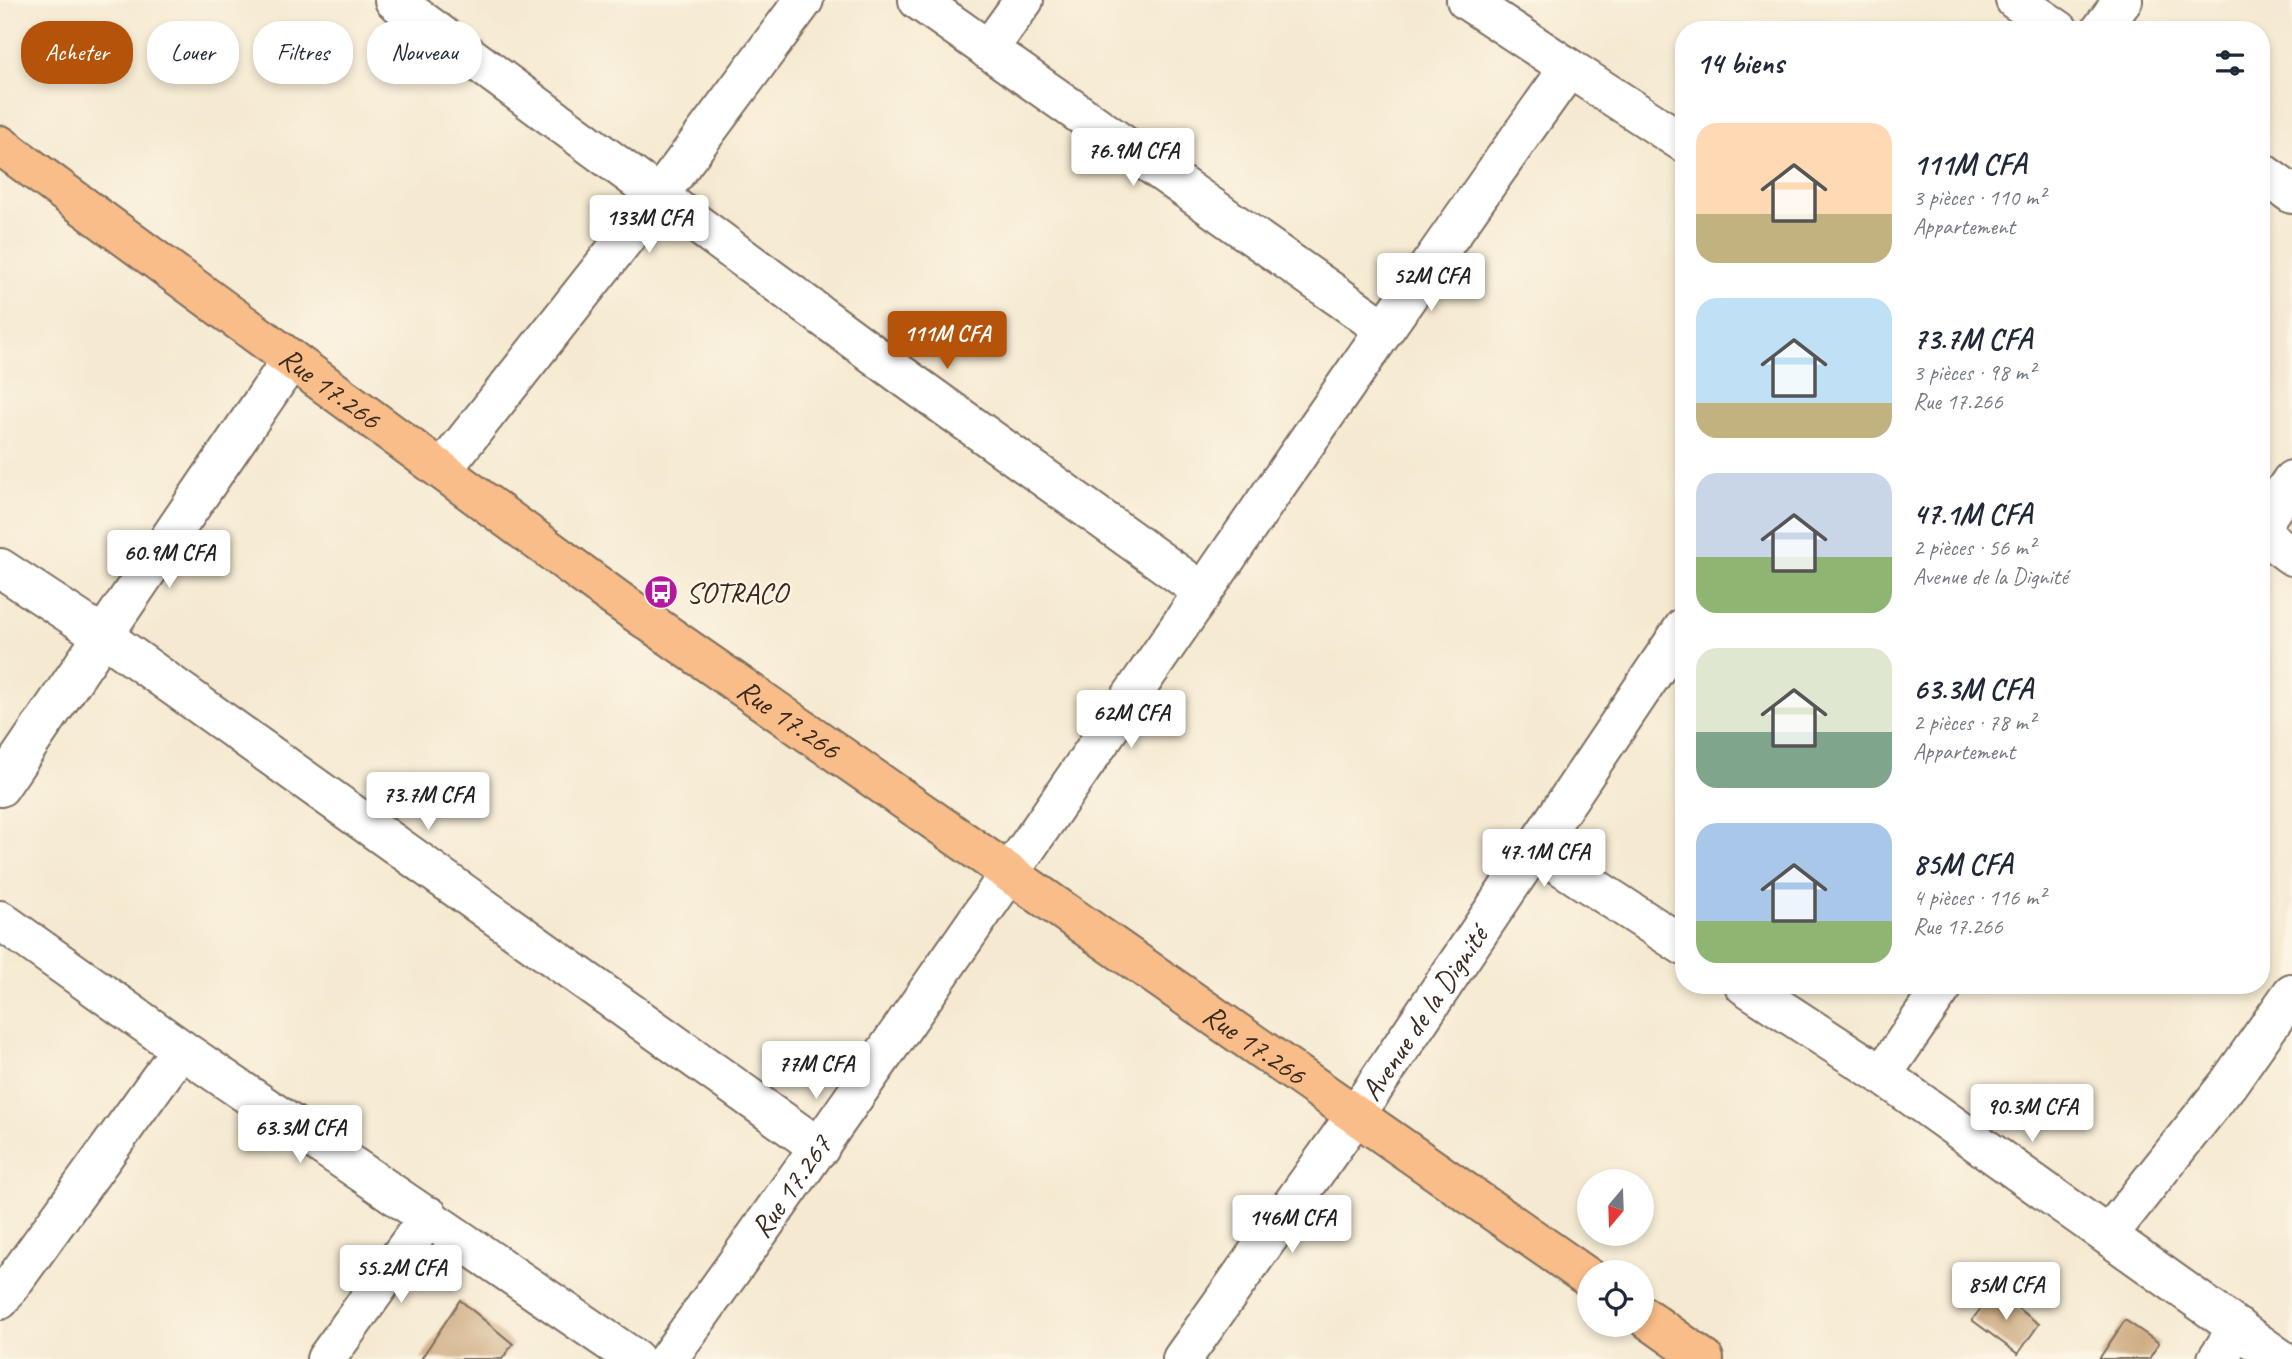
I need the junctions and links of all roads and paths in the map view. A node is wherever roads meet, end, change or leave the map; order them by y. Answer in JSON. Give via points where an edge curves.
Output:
{"nodes":[{"id":1,"x":394,"y":0,"type":"edge"},
{"id":2,"x":804,"y":0,"type":"edge"},
{"id":3,"x":918,"y":0,"type":"edge"},
{"id":4,"x":1024,"y":0,"type":"edge"},
{"id":5,"x":1466,"y":0,"type":"edge"},
{"id":6,"x":2015,"y":0,"type":"edge"},
{"id":7,"x":2123,"y":0,"type":"edge"},
{"id":8,"x":2046,"y":21,"type":"edge"},
{"id":9,"x":2108,"y":21,"type":"edge"},
{"id":10,"x":988,"y":50,"type":"junction"},
{"id":11,"x":1569,"y":68,"type":"junction"},
{"id":12,"x":1675,"y":137,"type":"edge"},
{"id":13,"x":0,"y":145,"type":"edge"},
{"id":14,"x":2270,"y":178,"type":"edge"},
{"id":15,"x":660,"y":194,"type":"junction"},
{"id":16,"x":2292,"y":194,"type":"edge"},
{"id":17,"x":1383,"y":328,"type":"junction"},
{"id":18,"x":291,"y":360,"type":"junction"},
{"id":19,"x":442,"y":470,"type":"junction"},
{"id":20,"x":2292,"y":480,"type":"edge"},
{"id":21,"x":2270,"y":512,"type":"edge"},
{"id":22,"x":2270,"y":540,"type":"edge"},
{"id":23,"x":2292,"y":556,"type":"edge"},
{"id":24,"x":0,"y":568,"type":"edge"},
{"id":25,"x":1202,"y":591,"type":"junction"},
{"id":26,"x":102,"y":635,"type":"junction"},
{"id":27,"x":1675,"y":640,"type":"edge"},
{"id":28,"x":0,"y":788,"type":"edge"},
{"id":29,"x":1535,"y":849,"type":"junction"},
{"id":30,"x":1010,"y":876,"type":"junction"},
{"id":31,"x":0,"y":920,"type":"edge"},
{"id":32,"x":1675,"y":940,"type":"edge"},
{"id":33,"x":2292,"y":993,"type":"edge"},
{"id":34,"x":1758,"y":994,"type":"edge"},
{"id":35,"x":1938,"y":994,"type":"edge"},
{"id":36,"x":181,"y":1049,"type":"junction"},
{"id":37,"x":1882,"y":1075,"type":"junction"},
{"id":38,"x":1355,"y":1116,"type":"junction"},
{"id":39,"x":820,"y":1148,"type":"junction"},
{"id":40,"x":429,"y":1216,"type":"junction"},
{"id":41,"x":2109,"y":1234,"type":"junction"},
{"id":42,"x":1577,"y":1270,"type":"edge"},
{"id":43,"x":0,"y":1300,"type":"edge"},
{"id":44,"x":1654,"y":1324,"type":"edge"},
{"id":45,"x":2238,"y":1328,"type":"junction"},
{"id":46,"x":326,"y":1359,"type":"edge"},
{"id":47,"x":635,"y":1359,"type":"edge"},
{"id":48,"x":668,"y":1359,"type":"edge"},
{"id":49,"x":1182,"y":1359,"type":"edge"},
{"id":50,"x":1704,"y":1359,"type":"edge"},
{"id":51,"x":2217,"y":1359,"type":"edge"},
{"id":52,"x":2281,"y":1359,"type":"edge"}],
"edges":[{"from":1,"to":15,"type":"street"},
{"from":2,"to":15,"type":"street"},
{"from":3,"to":10,"type":"street"},
{"from":4,"to":10,"type":"street"},
{"from":5,"to":11,"type":"street"},
{"from":6,"to":8,"type":"street"},
{"from":7,"to":9,"type":"street"},
{"from":10,"to":17,"type":"street"},
{"from":11,"to":12,"type":"street"},
{"from":11,"to":17,"type":"street","name":"Rue 17.267"},
{"from":13,"to":18,"type":"main road","name":"Rue 17.266"},
{"from":14,"to":16,"type":"street"},
{"from":15,"to":19,"type":"street"},
{"from":15,"to":25,"type":"street"},
{"from":17,"to":25,"type":"street","name":"Rue 17.267"},
{"from":18,"to":19,"type":"main road","name":"Rue 17.266"},
{"from":18,"to":26,"type":"street"},
{"from":19,"to":30,"type":"main road","name":"Rue 17.266","via":[[615,598]]},
{"from":20,"to":21,"type":"street"},
{"from":22,"to":23,"type":"street"},
{"from":24,"to":26,"type":"street"},
{"from":25,"to":30,"type":"street","name":"Rue 17.267"},
{"from":26,"to":28,"type":"street"},
{"from":26,"to":39,"type":"street"},
{"from":27,"to":29,"type":"street","name":"Avenue de la Dignité"},
{"from":29,"to":32,"type":"street"},
{"from":29,"to":38,"type":"street","name":"Avenue de la Dignité"},
{"from":30,"to":38,"type":"main road","name":"Rue 17.266"},
{"from":30,"to":39,"type":"street","name":"Rue 17.267"},
{"from":31,"to":36,"type":"street"},
{"from":33,"to":41,"type":"street","via":[[2228,1084]]},
{"from":34,"to":37,"type":"street"},
{"from":35,"to":37,"type":"street"},
{"from":36,"to":40,"type":"street"},
{"from":36,"to":43,"type":"street"},
{"from":37,"to":41,"type":"street"},
{"from":38,"to":42,"type":"main road","name":"Rue 17.266"},
{"from":38,"to":49,"type":"street","name":"Avenue de la Dignité"},
{"from":39,"to":48,"type":"street","name":"Rue 17.267"},
{"from":40,"to":46,"type":"street"},
{"from":40,"to":47,"type":"street"},
{"from":41,"to":45,"type":"street"},
{"from":44,"to":50,"type":"main road"},
{"from":45,"to":51,"type":"street"},
{"from":45,"to":52,"type":"street"}]}
